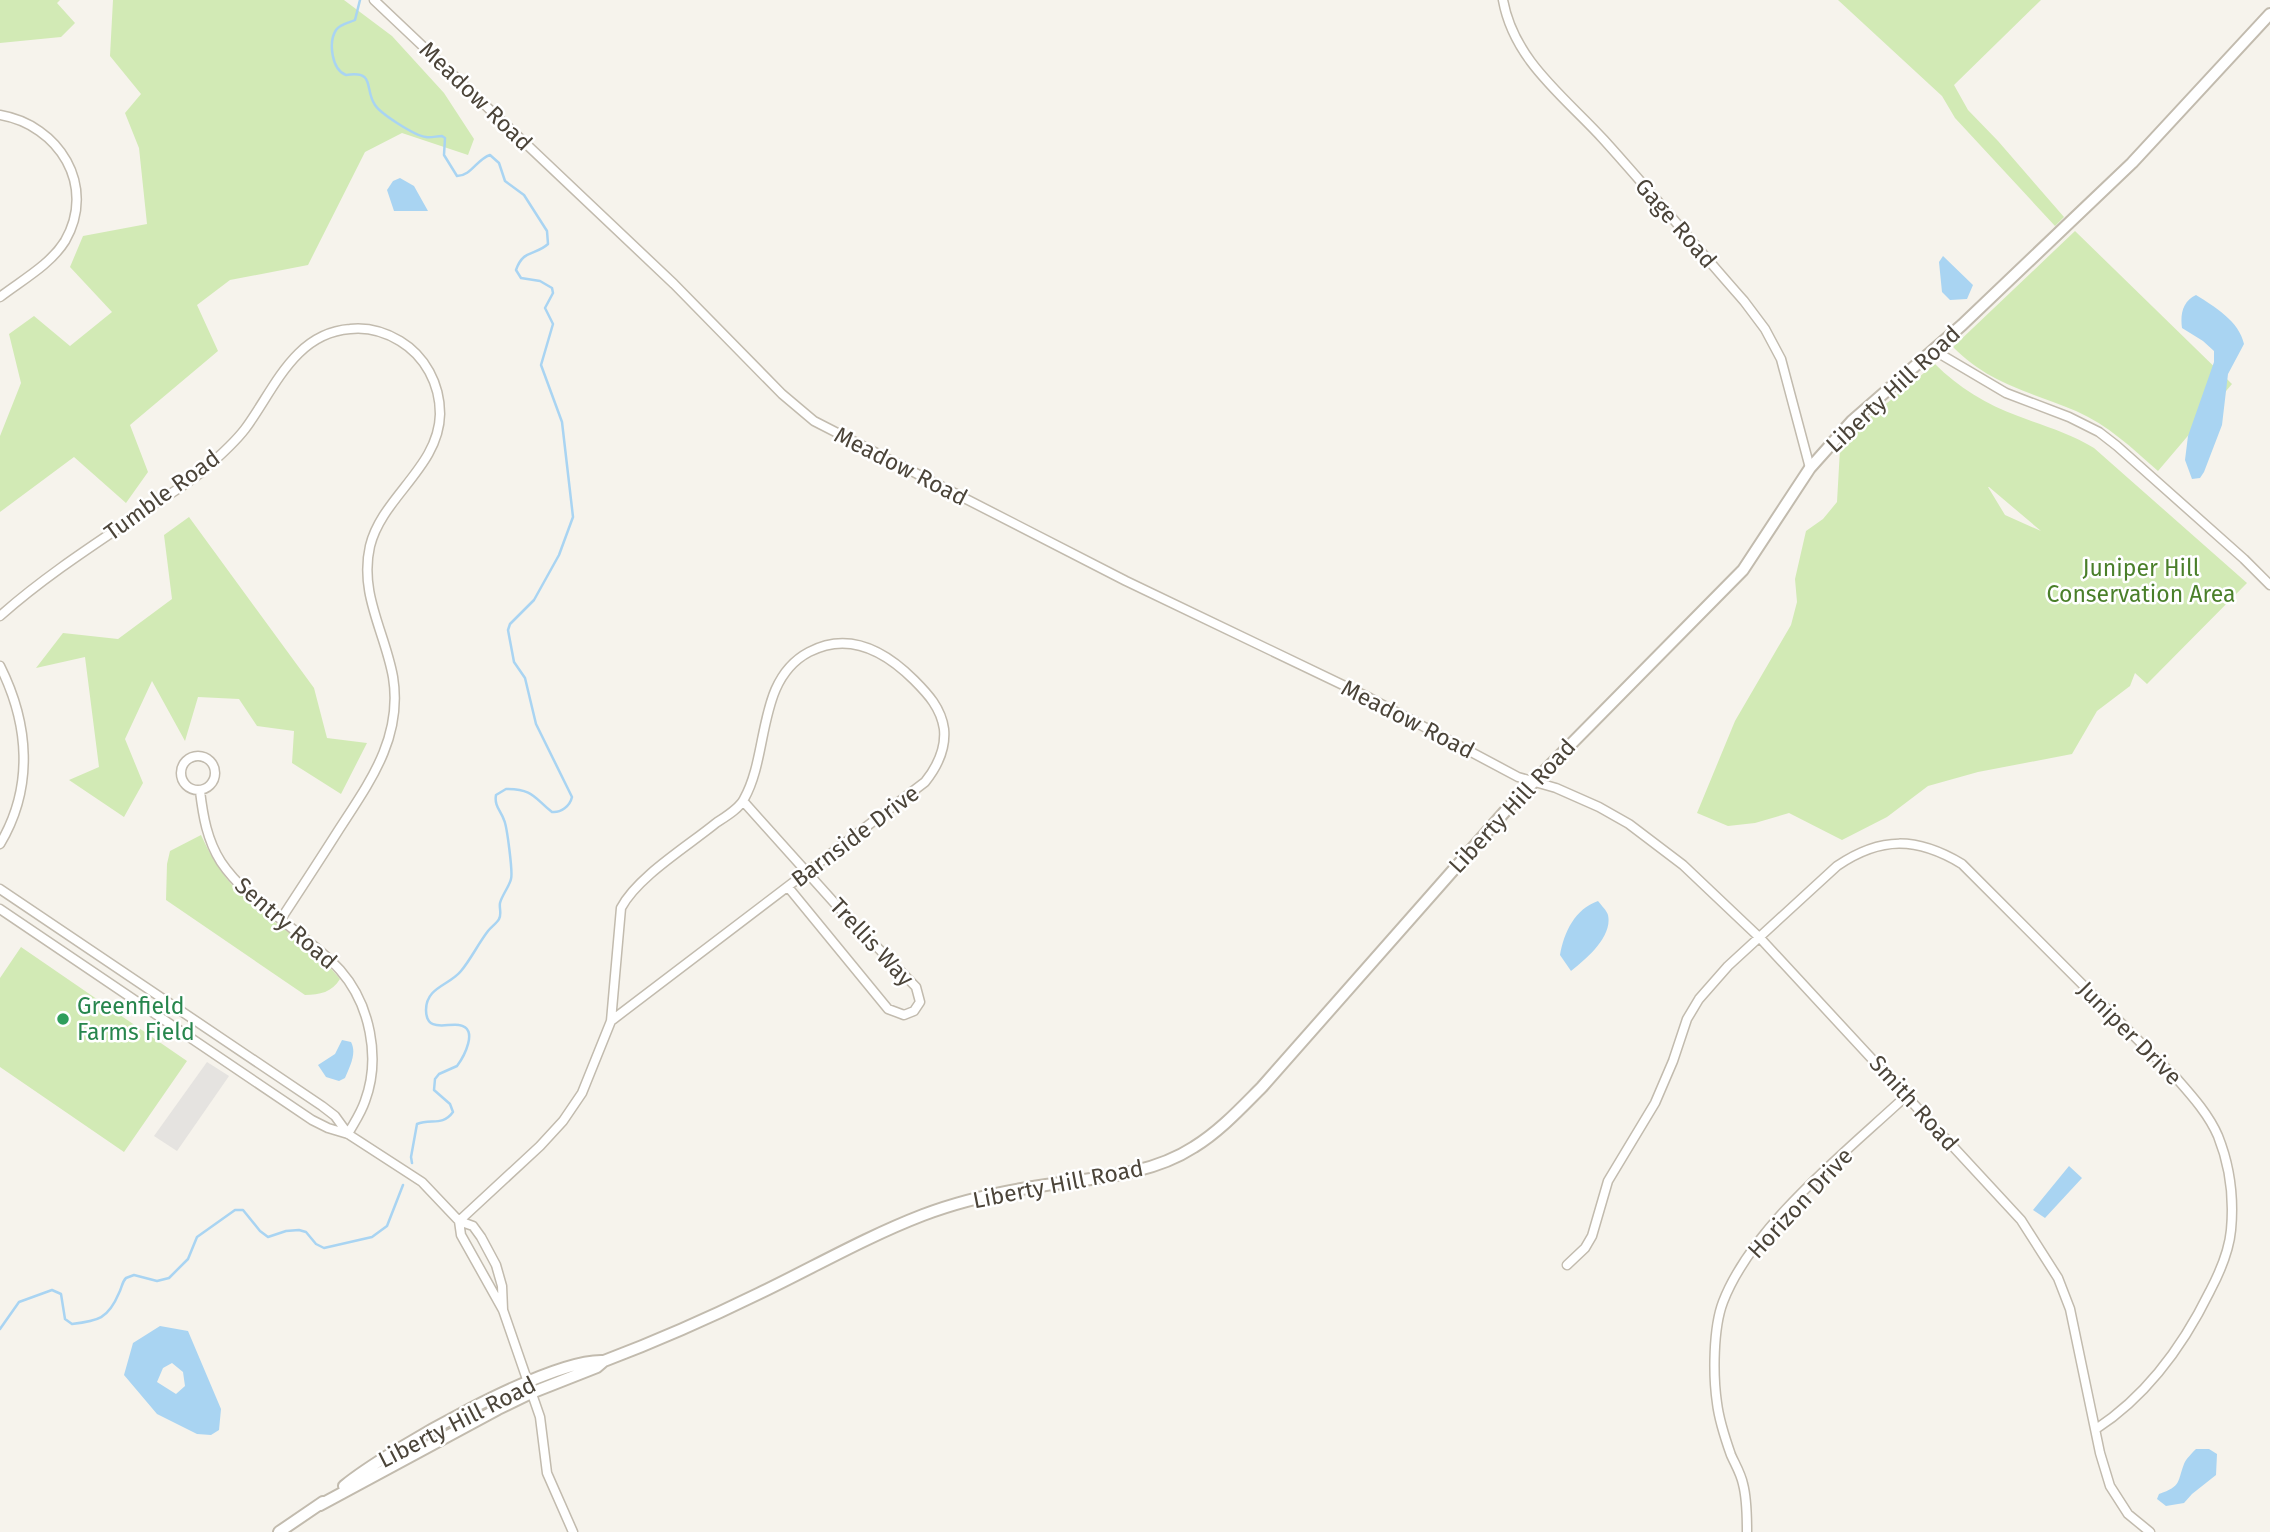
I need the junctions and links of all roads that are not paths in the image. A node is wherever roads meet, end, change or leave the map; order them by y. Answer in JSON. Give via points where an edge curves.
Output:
{"nodes":[{"id":1,"x":374,"y":0,"type":"edge"},
{"id":2,"x":1503,"y":0,"type":"edge"},
{"id":3,"x":2270,"y":14,"type":"edge"},
{"id":4,"x":0,"y":115,"type":"edge"},
{"id":5,"x":0,"y":297,"type":"edge"},
{"id":6,"x":1935,"y":351,"type":"junction"},
{"id":7,"x":1810,"y":468,"type":"junction"},
{"id":8,"x":2270,"y":586,"type":"edge"},
{"id":9,"x":0,"y":616,"type":"edge"},
{"id":10,"x":0,"y":666,"type":"edge"},
{"id":11,"x":1534,"y":782,"type":"junction"},
{"id":12,"x":200,"y":791,"type":"junction"},
{"id":13,"x":743,"y":801,"type":"junction"},
{"id":14,"x":0,"y":844,"type":"edge"},
{"id":15,"x":807,"y":872,"type":"junction"},
{"id":16,"x":788,"y":887,"type":"junction"},
{"id":17,"x":0,"y":889,"type":"edge"},
{"id":18,"x":0,"y":909,"type":"edge"},
{"id":19,"x":281,"y":919,"type":"junction"},
{"id":20,"x":1760,"y":938,"type":"junction"},
{"id":21,"x":611,"y":1021,"type":"junction"},
{"id":22,"x":1906,"y":1096,"type":"junction"},
{"id":23,"x":348,"y":1134,"type":"junction"},
{"id":24,"x":459,"y":1221,"type":"junction"},
{"id":25,"x":1567,"y":1265,"type":"dead end"},
{"id":26,"x":503,"y":1310,"type":"junction"},
{"id":27,"x":530,"y":1387,"type":"junction"},
{"id":28,"x":2096,"y":1429,"type":"junction"},
{"id":29,"x":279,"y":1532,"type":"edge"},
{"id":30,"x":573,"y":1532,"type":"edge"},
{"id":31,"x":1747,"y":1532,"type":"edge"},
{"id":32,"x":2150,"y":1532,"type":"edge"}],
"edges":[{"from":1,"to":11,"type":"street","name":"Meadow Road","via":[[814,421]]},
{"from":2,"to":7,"type":"street","name":"Gage Road","via":[[1518,46],[1535,68],[1604,140],[1765,329],[1781,359]]},
{"from":3,"to":6,"type":"street","name":"Liberty Hill Road","via":[[2132,163]]},
{"from":4,"to":5,"type":"street","via":[[38,128],[58,147],[72,172],[76,200],[71,227],[57,251]]},
{"from":6,"to":7,"type":"street","name":"Liberty Hill Road","via":[[1861,413]]},
{"from":6,"to":8,"type":"street","via":[[2006,393],[2099,432]]},
{"from":7,"to":11,"type":"street","name":"Liberty Hill Road","via":[[1742,569]]},
{"from":9,"to":19,"type":"street","name":"Tumble Road","via":[[51,574],[209,465],[244,430],[293,357],[314,340],[338,330],[366,329],[393,337],[416,353],[437,390],[438,431],[426,457],[380,521],[368,562],[371,602],[393,681],[393,725],[376,772]]},
{"from":10,"to":14,"type":"street","via":[[18,708],[25,752],[20,796]]},
{"from":11,"to":20,"type":"street","name":"Smith Road","via":[[1629,824],[1683,865]]},
{"from":11,"to":27,"type":"street","name":"Liberty Hill Road","via":[[1262,1087],[1195,1146],[1155,1166],[1000,1193],[924,1214],[659,1340],[604,1361],[572,1366]]},
{"from":12,"to":12,"type":"street","name":"Sentry Road","via":[[214,781],[215,769],[204,757],[193,757],[181,768],[182,779],[189,788]]},
{"from":12,"to":19,"type":"street","name":"Sentry Road","via":[[204,822],[222,862],[246,891]]},
{"from":13,"to":15,"type":"street","name":"Trellis Way"},
{"from":13,"to":15,"type":"street","name":"Barnside Drive","via":[[774,693],[784,673],[800,657],[831,644],[864,645],[893,661],[926,692],[939,710],[944,732],[942,753],[932,774]]},
{"from":13,"to":21,"type":"street","via":[[626,897],[618,919]]},
{"from":15,"to":16,"type":"street","name":"Barnside Drive"},
{"from":15,"to":16,"type":"street","name":"Trellis Way","via":[[916,987],[919,1002],[914,1011],[904,1015],[888,1009]]},
{"from":16,"to":21,"type":"street","name":"Barnside Drive"},
{"from":17,"to":23,"type":"street","via":[[323,1106]]},
{"from":18,"to":23,"type":"street","via":[[313,1119]]},
{"from":19,"to":23,"type":"street","name":"Sentry Road","via":[[341,971],[366,1017],[372,1049],[370,1083]]},
{"from":20,"to":22,"type":"street","name":"Smith Road"},
{"from":20,"to":25,"type":"street","name":"Juniper Drive","via":[[1713,982],[1687,1019],[1660,1093],[1608,1181],[1592,1236]]},
{"from":20,"to":28,"type":"street","name":"Juniper Drive","via":[[1855,853],[1899,843],[1922,845],[1962,864],[1987,887],[2200,1105],[2217,1134],[2233,1199],[2223,1266],[2175,1354],[2130,1403]]},
{"from":21,"to":24,"type":"street","via":[[591,1073],[563,1121]]},
{"from":22,"to":28,"type":"street","name":"Smith Road","via":[[2021,1220],[2058,1278],[2073,1320]]},
{"from":22,"to":31,"type":"street","name":"Horizon Drive","via":[[1771,1228],[1749,1256],[1723,1304],[1714,1376],[1717,1406],[1743,1484]]},
{"from":23,"to":24,"type":"street","via":[[422,1182]]},
{"from":24,"to":26,"type":"street","via":[[461,1235]]},
{"from":24,"to":26,"type":"street","via":[[473,1226],[488,1249],[502,1286]]},
{"from":26,"to":27,"type":"street"},
{"from":27,"to":29,"type":"street","name":"Liberty Hill Road","via":[[483,1404],[384,1457]]},
{"from":27,"to":30,"type":"street","via":[[540,1417],[547,1473]]},
{"from":28,"to":32,"type":"street","name":"Smith Road","via":[[2115,1496]]}]}
